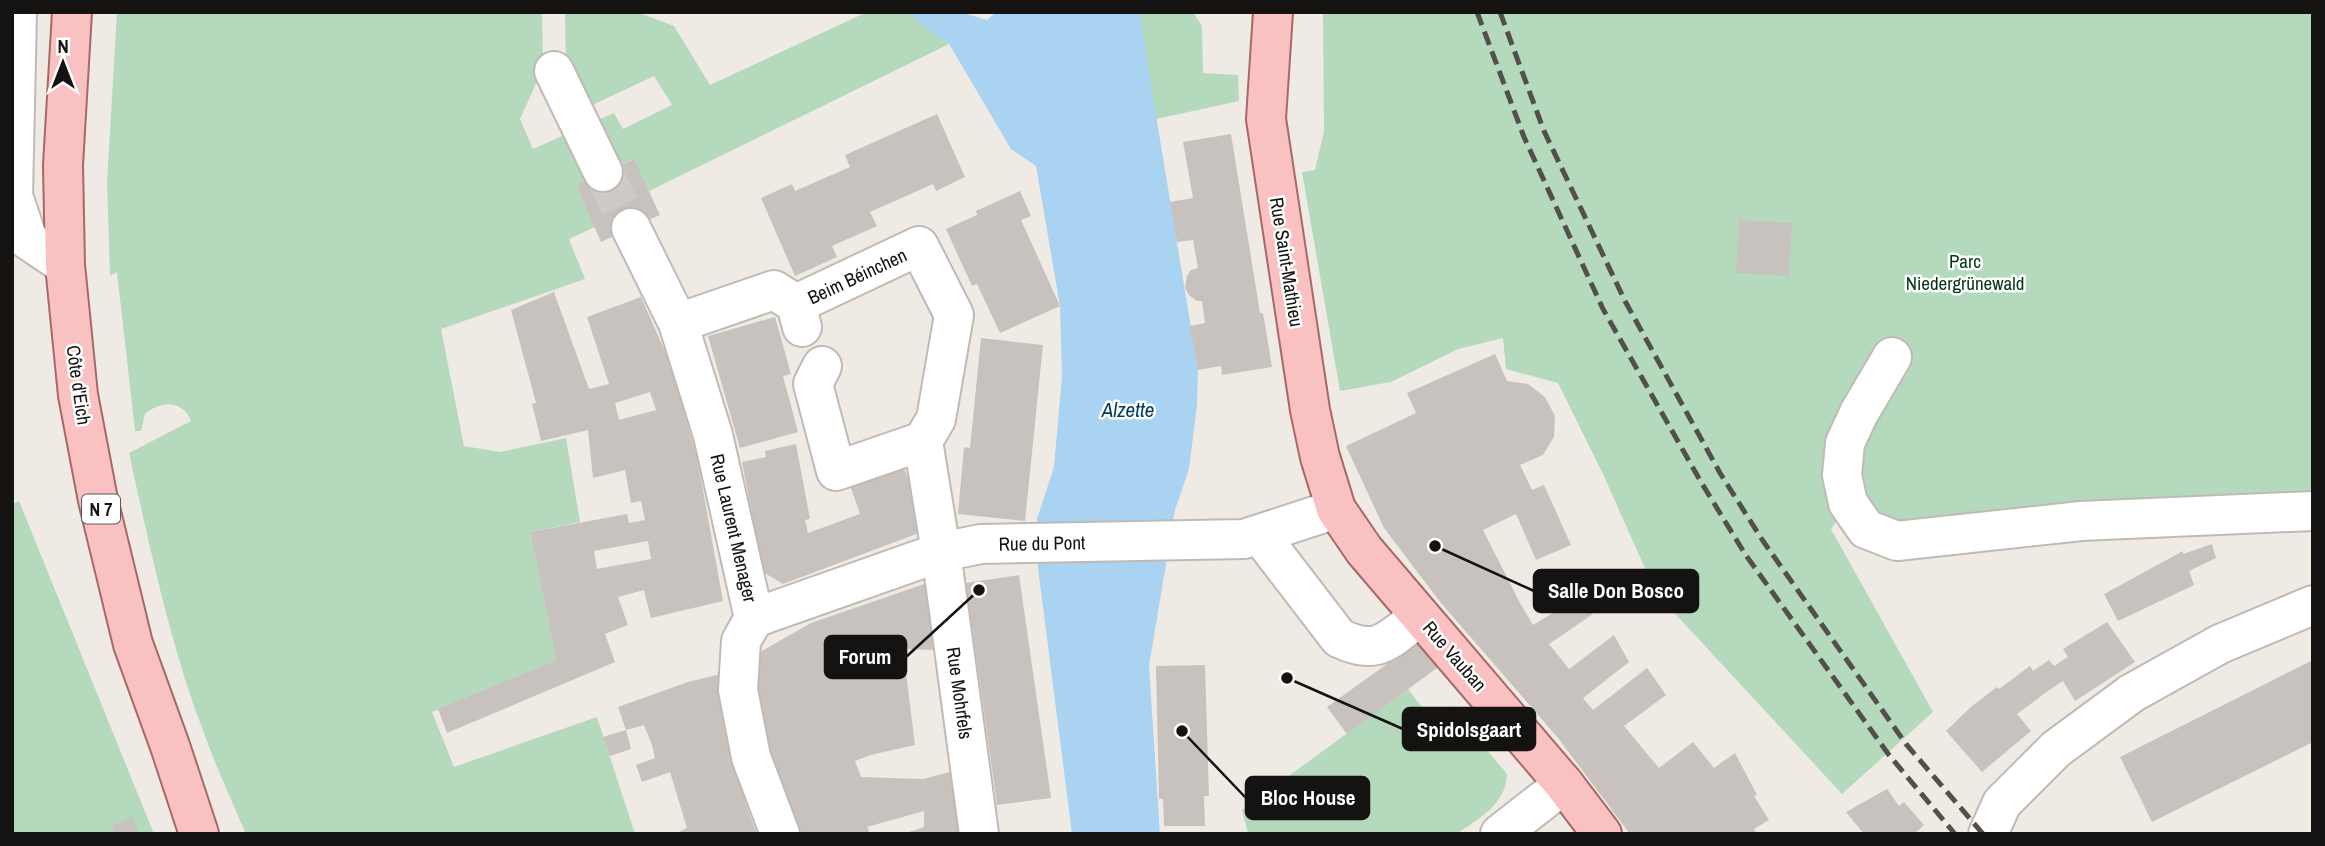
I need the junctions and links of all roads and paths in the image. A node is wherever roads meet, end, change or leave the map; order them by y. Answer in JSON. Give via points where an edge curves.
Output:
{"nodes":[{"id":1,"x":17,"y":12,"type":"edge"},
{"id":2,"x":72,"y":12,"type":"edge"},
{"id":3,"x":1273,"y":12,"type":"edge"},
{"id":4,"x":554,"y":71,"type":"dead end"},
{"id":5,"x":603,"y":172,"type":"tunnel mouth"},
{"id":6,"x":631,"y":228,"type":"tunnel mouth"},
{"id":7,"x":65,"y":265,"type":"junction"},
{"id":8,"x":678,"y":323,"type":"junction"},
{"id":9,"x":1892,"y":357,"type":"dead end"},
{"id":10,"x":822,"y":366,"type":"dead end"},
{"id":11,"x":923,"y":441,"type":"junction"},
{"id":12,"x":1336,"y":509,"type":"junction"},
{"id":13,"x":2313,"y":511,"type":"edge"},
{"id":14,"x":1259,"y":535,"type":"junction"},
{"id":15,"x":941,"y":552,"type":"junction"},
{"id":16,"x":2313,"y":605,"type":"edge"},
{"id":17,"x":1420,"y":616,"type":"junction"},
{"id":18,"x":748,"y":629,"type":"junction"},
{"id":19,"x":170,"y":746,"type":"junction"},
{"id":20,"x":1564,"y":783,"type":"junction"},
{"id":21,"x":199,"y":834,"type":"edge"},
{"id":22,"x":215,"y":834,"type":"edge"},
{"id":23,"x":780,"y":834,"type":"edge"},
{"id":24,"x":979,"y":834,"type":"edge"},
{"id":25,"x":1500,"y":834,"type":"edge"},
{"id":26,"x":1602,"y":834,"type":"edge"},
{"id":27,"x":1988,"y":834,"type":"edge"}],
"edges":[{"from":1,"to":7,"type":"street","via":[[13,196],[28,240]]},
{"from":2,"to":7,"type":"main road","name":"Côte d'Eich","number":"N 7","via":[[63,166]]},
{"from":3,"to":12,"type":"main road","name":"Rue Saint-Mathieu","via":[[1266,119],[1310,410]]},
{"from":4,"to":5,"type":"street"},
{"from":6,"to":8,"type":"street","name":"Rue Laurent Menager"},
{"from":7,"to":19,"type":"main road","name":"Côte d'Eich","number":"N 7","via":[[78,395],[98,500],[133,644]]},
{"from":8,"to":11,"type":"street","name":"Beim Béinchen","via":[[774,290],[799,316],[919,246],[954,315],[936,419]]},
{"from":8,"to":18,"type":"street","name":"Rue Laurent Menager","via":[[713,435]]},
{"from":9,"to":13,"type":"street","via":[[1845,443],[1842,474],[1848,503],[1866,529],[1896,541],[2081,521]]},
{"from":10,"to":11,"type":"street","via":[[813,384],[836,471]]},
{"from":11,"to":15,"type":"street"},
{"from":12,"to":14,"type":"street","name":"Rue du Pont"},
{"from":12,"to":17,"type":"main road","name":"Rue Vauban","via":[[1363,550]]},
{"from":14,"to":15,"type":"street","name":"Rue du Pont","via":[[1244,540],[981,544]]},
{"from":14,"to":17,"type":"street","via":[[1339,638],[1358,647],[1379,646]]},
{"from":15,"to":18,"type":"street","name":"Rue du Pont"},
{"from":15,"to":24,"type":"street","name":"Rue Mohrfels"},
{"from":16,"to":27,"type":"street","via":[[2220,644],[2132,693],[2056,749],[2002,803]]},
{"from":17,"to":20,"type":"main road","name":"Rue Vauban"},
{"from":18,"to":23,"type":"street","name":"Rue Laurent Menager","via":[[738,690],[751,757]]},
{"from":19,"to":21,"type":"main road","name":"Côte d'Eich","number":"N 7"},
{"from":19,"to":22,"type":"main road","name":"Côte d'Eich","number":"N 7"},
{"from":20,"to":25,"type":"street"},
{"from":20,"to":26,"type":"main road","name":"Rue Vauban"}]}
